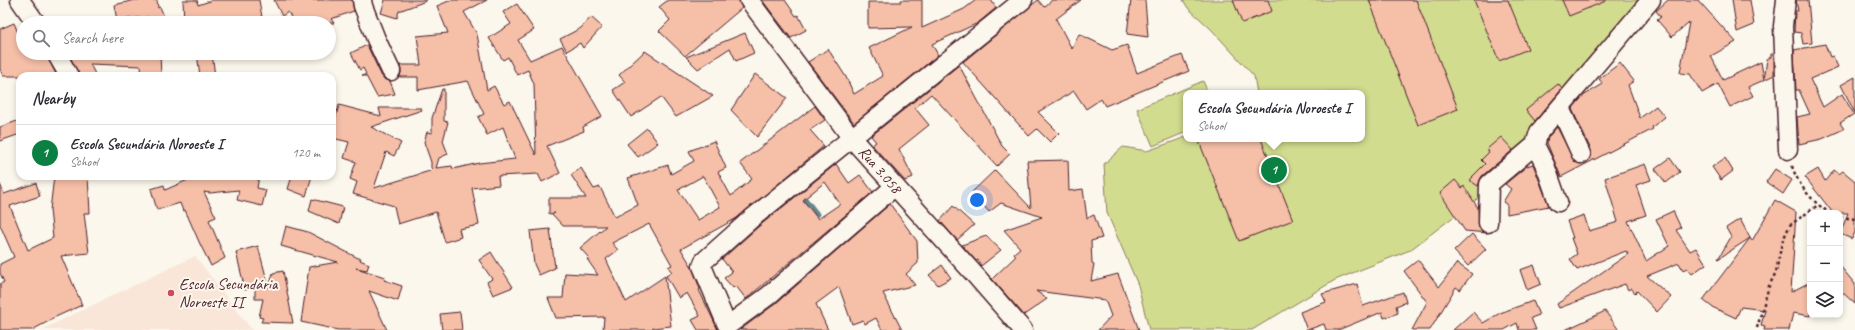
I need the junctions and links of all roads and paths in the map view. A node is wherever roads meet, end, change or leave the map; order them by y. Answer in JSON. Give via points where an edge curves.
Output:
{"nodes":[{"id":1,"x":20,"y":0,"type":"edge"},
{"id":2,"x":362,"y":0,"type":"edge"},
{"id":3,"x":749,"y":0,"type":"edge"},
{"id":4,"x":1023,"y":0,"type":"edge"},
{"id":5,"x":1651,"y":0,"type":"edge"},
{"id":6,"x":1786,"y":0,"type":"edge"},
{"id":7,"x":31,"y":16,"type":"edge"},
{"id":8,"x":60,"y":60,"type":"edge"},
{"id":9,"x":392,"y":71,"type":"dead end"},
{"id":10,"x":67,"y":72,"type":"edge"},
{"id":11,"x":1560,"y":108,"type":"junction"},
{"id":12,"x":852,"y":138,"type":"junction"},
{"id":13,"x":1535,"y":145,"type":"junction"},
{"id":14,"x":1788,"y":150,"type":"joint"},
{"id":15,"x":1581,"y":154,"type":"dead end"},
{"id":16,"x":894,"y":187,"type":"junction"},
{"id":17,"x":1558,"y":202,"type":"dead end"},
{"id":18,"x":1818,"y":205,"type":"junction"},
{"id":19,"x":1826,"y":210,"type":"edge"},
{"id":20,"x":1843,"y":218,"type":"edge"},
{"id":21,"x":1855,"y":219,"type":"edge"},
{"id":22,"x":1488,"y":223,"type":"dead end"},
{"id":23,"x":1757,"y":328,"type":"dead end"},
{"id":24,"x":1022,"y":330,"type":"edge"}],
"edges":[{"from":1,"to":7,"type":"street"},
{"from":2,"to":9,"type":"street","via":[[376,39]]},
{"from":3,"to":12,"type":"street","name":"Rua 3.058"},
{"from":4,"to":12,"type":"street"},
{"from":5,"to":11,"type":"street"},
{"from":6,"to":14,"type":"street","via":[[1783,26]]},
{"from":8,"to":10,"type":"street"},
{"from":11,"to":13,"type":"street","via":[[1539,132]]},
{"from":11,"to":15,"type":"street"},
{"from":12,"to":16,"type":"street","name":"Rua 3.058"},
{"from":12,"to":16,"type":"street","via":[[751,219],[704,261],[702,266],[706,278],[726,323],[730,324],[768,296]]},
{"from":13,"to":17,"type":"street"},
{"from":13,"to":22,"type":"street","via":[[1489,184]]},
{"from":14,"to":18,"type":"path","via":[[1794,171],[1804,190]]},
{"from":16,"to":24,"type":"street","name":"Rua 3.058"},
{"from":18,"to":19,"type":"path"},
{"from":18,"to":23,"type":"path","via":[[1790,225],[1782,242],[1776,272]]},
{"from":20,"to":21,"type":"path"}]}
